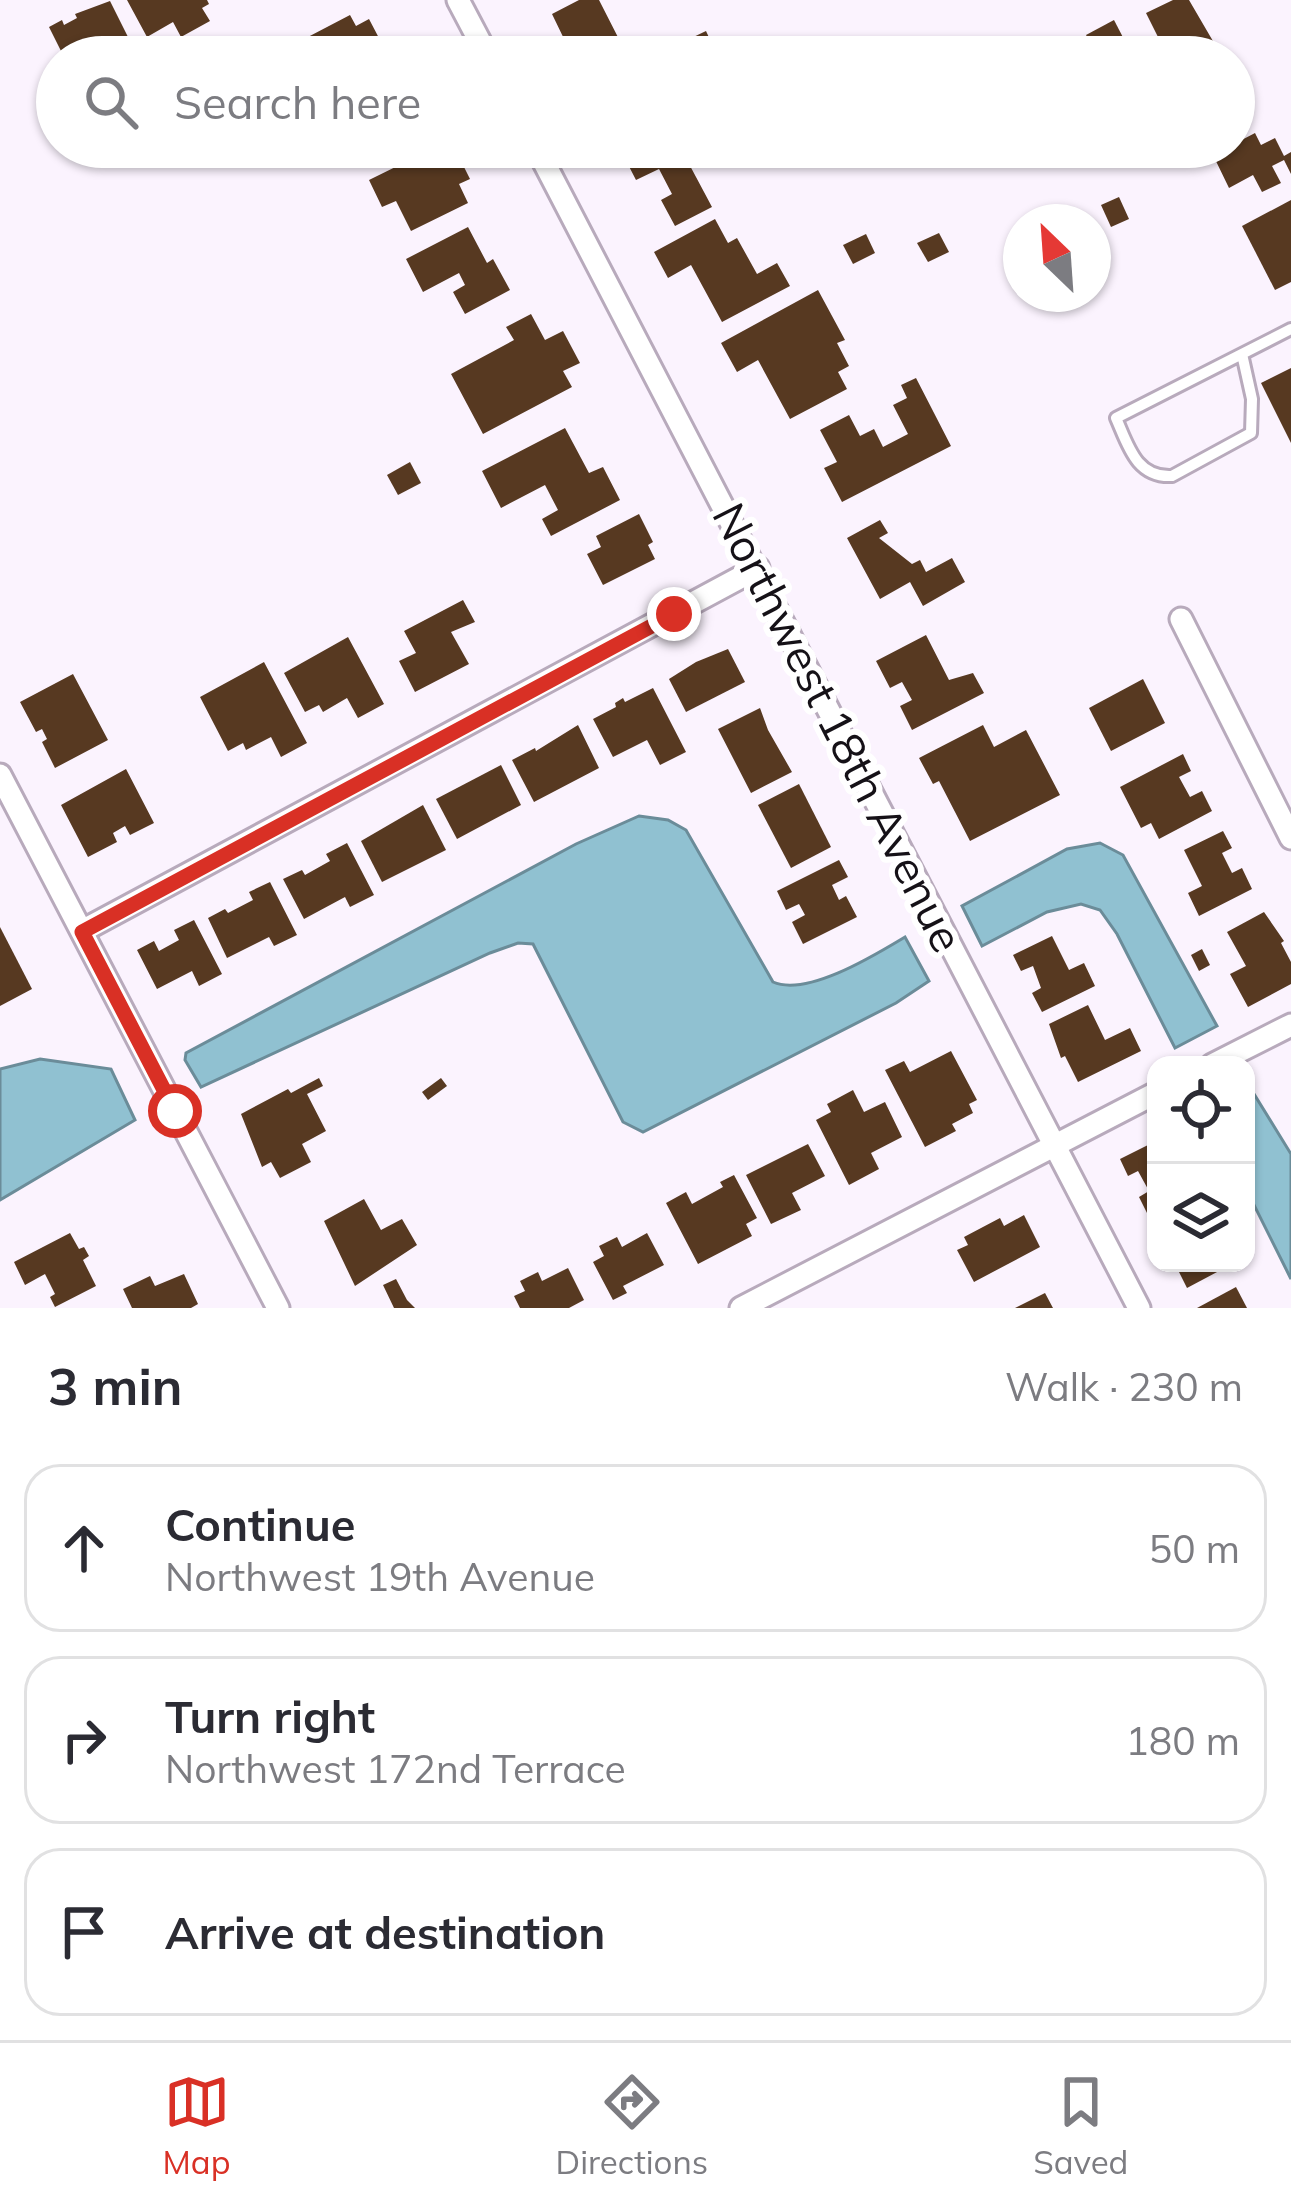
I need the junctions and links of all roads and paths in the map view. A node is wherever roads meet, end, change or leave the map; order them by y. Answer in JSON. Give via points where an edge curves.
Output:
{"nodes":[{"id":1,"x":458,"y":0,"type":"edge"},
{"id":2,"x":477,"y":36,"type":"edge"},
{"id":3,"x":547,"y":168,"type":"edge"},
{"id":4,"x":1291,"y":329,"type":"edge"},
{"id":5,"x":1242,"y":354,"type":"junction"},
{"id":6,"x":758,"y":568,"type":"junction"},
{"id":7,"x":1180,"y":619,"type":"dead end"},
{"id":8,"x":0,"y":775,"type":"edge"},
{"id":9,"x":1291,"y":838,"type":"edge"},
{"id":10,"x":82,"y":932,"type":"junction"},
{"id":11,"x":1291,"y":1025,"type":"edge"},
{"id":12,"x":1230,"y":1056,"type":"edge"},
{"id":13,"x":1147,"y":1099,"type":"edge"},
{"id":14,"x":1055,"y":1145,"type":"junction"},
{"id":15,"x":278,"y":1308,"type":"edge"},
{"id":16,"x":741,"y":1308,"type":"edge"},
{"id":17,"x":1139,"y":1308,"type":"edge"}],
"edges":[{"from":1,"to":2,"type":"street"},
{"from":3,"to":6,"type":"street","name":"Northwest 18th Avenue"},
{"from":4,"to":5,"type":"lane"},
{"from":5,"to":5,"type":"lane","via":[[1116,418],[1146,471],[1172,476],[1251,433]]},
{"from":6,"to":10,"type":"street"},
{"from":6,"to":14,"type":"street","name":"Northwest 18th Avenue"},
{"from":7,"to":9,"type":"street"},
{"from":8,"to":10,"type":"street"},
{"from":10,"to":15,"type":"street"},
{"from":11,"to":12,"type":"street"},
{"from":13,"to":14,"type":"street"},
{"from":14,"to":16,"type":"street"},
{"from":14,"to":17,"type":"street","name":"Northwest 18th Avenue"}]}
